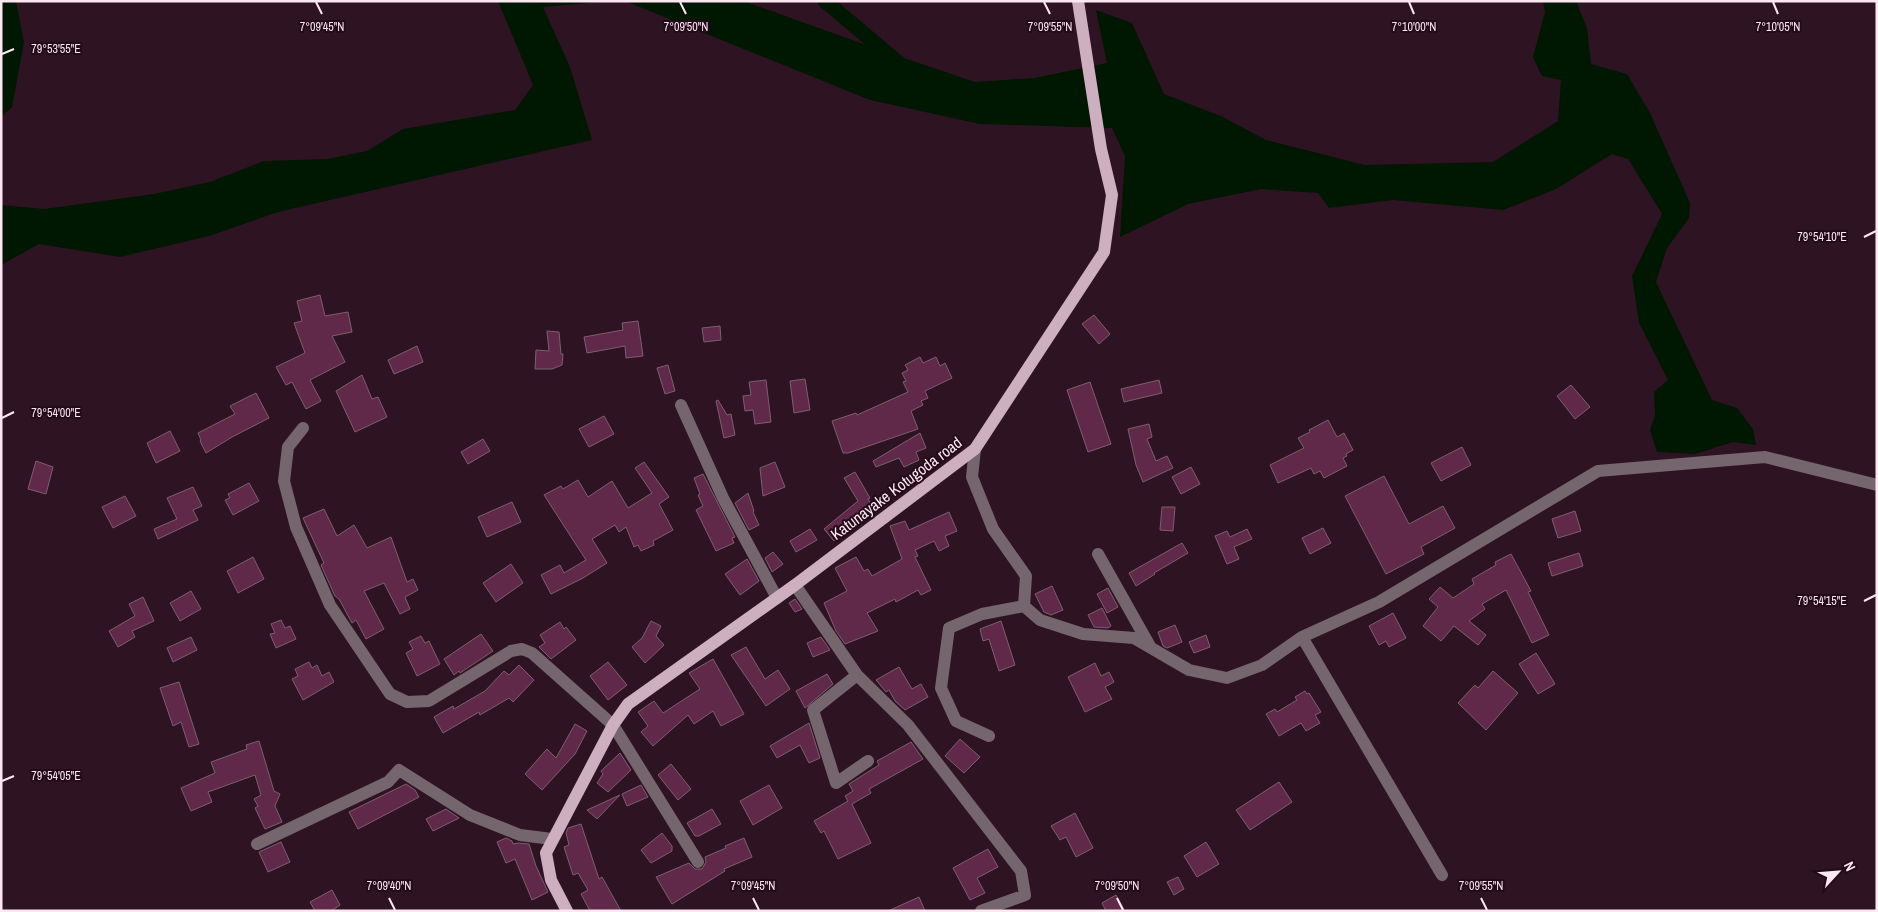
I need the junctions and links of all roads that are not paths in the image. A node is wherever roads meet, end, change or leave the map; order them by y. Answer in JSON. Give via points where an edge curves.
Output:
{"nodes":[{"id":1,"x":1078,"y":1,"type":"edge"},
{"id":2,"x":682,"y":405,"type":"dead end"},
{"id":3,"x":303,"y":428,"type":"dead end"},
{"id":4,"x":975,"y":449,"type":"junction"},
{"id":5,"x":1877,"y":485,"type":"edge"},
{"id":6,"x":1098,"y":554,"type":"dead end"},
{"id":7,"x":795,"y":585,"type":"junction"},
{"id":8,"x":777,"y":598,"type":"junction"},
{"id":9,"x":1024,"y":606,"type":"junction"},
{"id":10,"x":1302,"y":637,"type":"junction"},
{"id":11,"x":1151,"y":648,"type":"junction"},
{"id":12,"x":857,"y":675,"type":"junction"},
{"id":13,"x":613,"y":725,"type":"junction"},
{"id":14,"x":989,"y":736,"type":"dead end"},
{"id":15,"x":868,"y":762,"type":"dead end"},
{"id":16,"x":552,"y":839,"type":"junction"},
{"id":17,"x":257,"y":844,"type":"dead end"},
{"id":18,"x":698,"y":862,"type":"dead end"},
{"id":19,"x":1442,"y":875,"type":"dead end"},
{"id":20,"x":567,"y":911,"type":"edge"},
{"id":21,"x":980,"y":911,"type":"edge"}],
"edges":[{"from":1,"to":4,"type":"main road","name":"Katunayake Kotugoda road","via":[[1101,149],[1112,195],[1104,252]]},
{"from":2,"to":8,"type":"street","via":[[723,498]]},
{"from":3,"to":13,"type":"street","via":[[288,447],[284,481],[296,527],[330,605],[390,694],[407,702],[429,701],[511,651],[522,649],[532,654]]},
{"from":4,"to":7,"type":"main road","name":"Katunayake Kotugoda road"},
{"from":4,"to":9,"type":"street","via":[[972,477],[993,529],[1026,576]]},
{"from":5,"to":10,"type":"street","via":[[1765,457],[1598,471],[1379,602]]},
{"from":6,"to":11,"type":"street"},
{"from":7,"to":8,"type":"main road","name":"Katunayake Kotugoda road"},
{"from":7,"to":12,"type":"street"},
{"from":8,"to":13,"type":"main road","name":"Katunayake Kotugoda road","via":[[628,704]]},
{"from":9,"to":11,"type":"street","via":[[1040,620],[1083,634],[1134,638]]},
{"from":9,"to":14,"type":"street","via":[[982,614],[950,628],[941,688],[956,721]]},
{"from":10,"to":11,"type":"street","via":[[1262,664],[1226,678],[1189,670]]},
{"from":10,"to":19,"type":"street"},
{"from":12,"to":15,"type":"street","via":[[813,710],[836,784]]},
{"from":12,"to":21,"type":"street","via":[[908,725],[1021,871],[1025,895]]},
{"from":13,"to":16,"type":"main road","name":"Katunayake Kotugoda road"},
{"from":13,"to":18,"type":"street"},
{"from":16,"to":17,"type":"street","via":[[520,835],[470,815],[399,770],[388,782]]},
{"from":16,"to":20,"type":"main road","name":"Katunayake Kotugoda road","via":[[546,852],[551,880]]}]}
